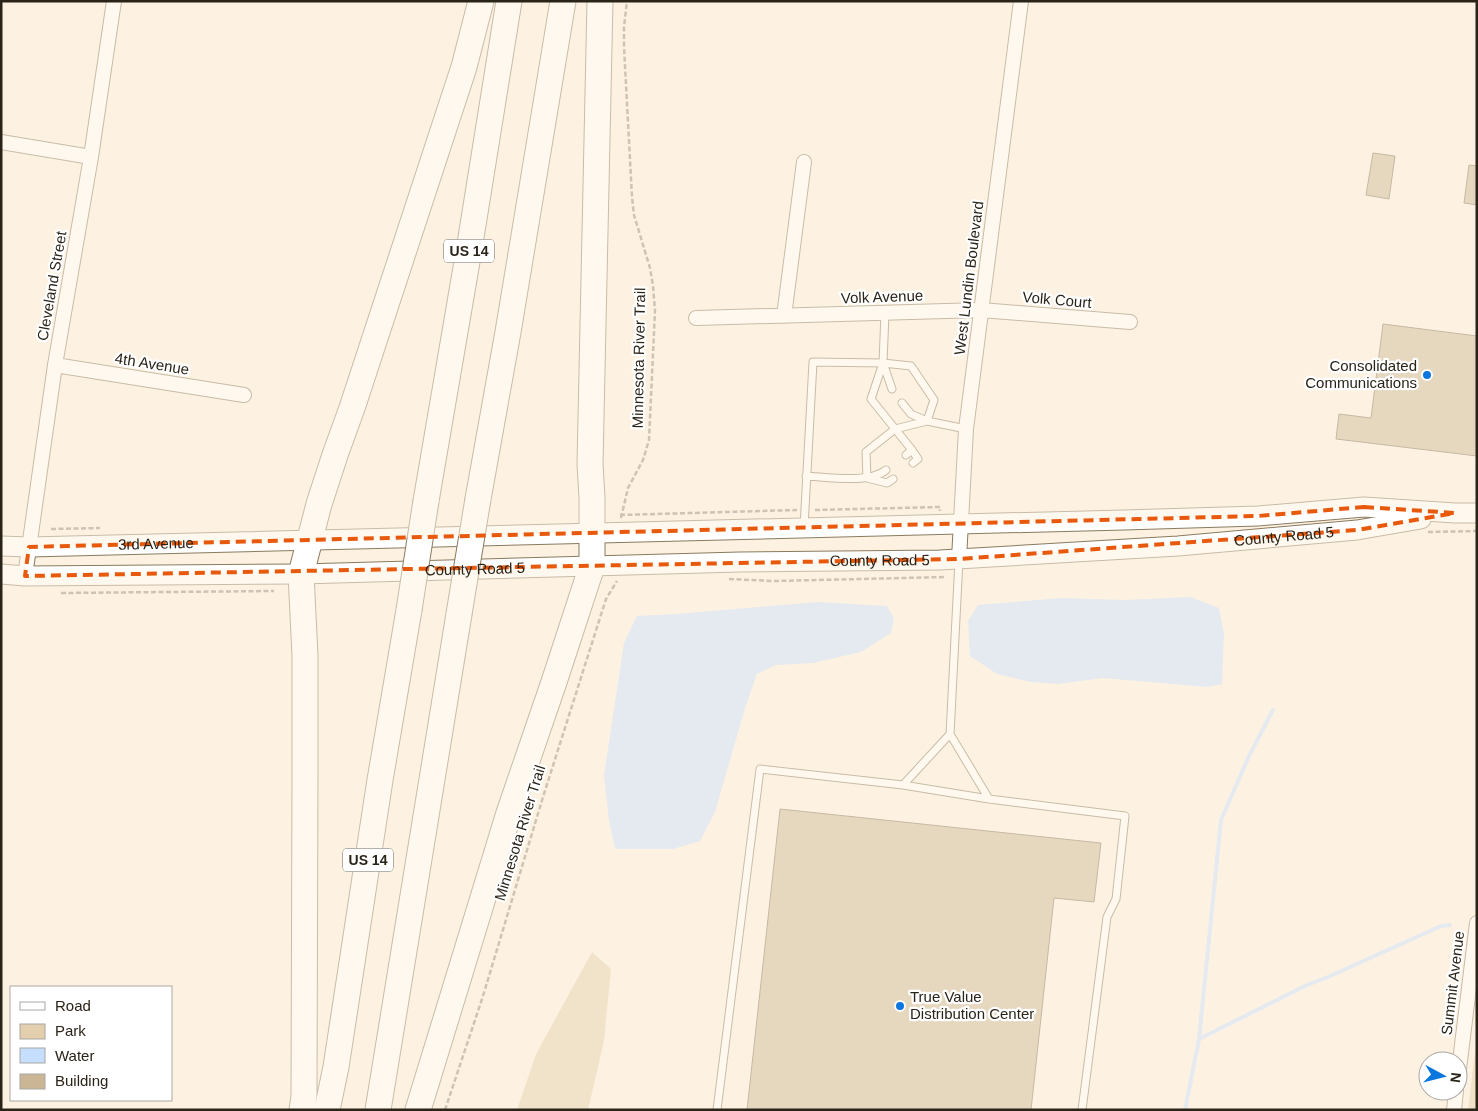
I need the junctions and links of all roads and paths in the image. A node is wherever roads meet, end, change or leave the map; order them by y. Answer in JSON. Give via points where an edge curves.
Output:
{"nodes":[{"id":1,"x":114,"y":1,"type":"edge"},
{"id":2,"x":481,"y":1,"type":"edge"},
{"id":3,"x":509,"y":1,"type":"edge"},
{"id":4,"x":563,"y":1,"type":"edge"},
{"id":5,"x":600,"y":1,"type":"edge"},
{"id":6,"x":627,"y":1,"type":"edge"},
{"id":7,"x":1021,"y":1,"type":"edge"},
{"id":8,"x":1,"y":142,"type":"edge"},
{"id":9,"x":91,"y":156,"type":"junction"},
{"id":10,"x":804,"y":162,"type":"dead end"},
{"id":11,"x":981,"y":310,"type":"junction"},
{"id":12,"x":885,"y":313,"type":"junction"},
{"id":13,"x":784,"y":316,"type":"junction"},
{"id":14,"x":696,"y":318,"type":"dead end"},
{"id":15,"x":1130,"y":322,"type":"dead end"},
{"id":16,"x":883,"y":363,"type":"junction"},
{"id":17,"x":55,"y":365,"type":"junction"},
{"id":18,"x":892,"y":389,"type":"dead end"},
{"id":19,"x":244,"y":395,"type":"dead end"},
{"id":20,"x":902,"y":403,"type":"dead end"},
{"id":21,"x":927,"y":420,"type":"junction"},
{"id":22,"x":895,"y":429,"type":"junction"},
{"id":23,"x":966,"y":429,"type":"junction"},
{"id":24,"x":913,"y":463,"type":"dead end"},
{"id":25,"x":886,"y":470,"type":"dead end"},
{"id":26,"x":806,"y":476,"type":"junction"},
{"id":27,"x":867,"y":478,"type":"junction"},
{"id":28,"x":893,"y":478,"type":"dead end"},
{"id":29,"x":1455,"y":513,"type":"junction"},
{"id":30,"x":1477,"y":513,"type":"edge"},
{"id":31,"x":960,"y":524,"type":"junction"},
{"id":32,"x":804,"y":527,"type":"junction"},
{"id":33,"x":618,"y":532,"type":"junction"},
{"id":34,"x":592,"y":533,"type":"junction"},
{"id":35,"x":310,"y":540,"type":"junction"},
{"id":36,"x":1,"y":546,"type":"edge"},
{"id":37,"x":29,"y":547,"type":"junction"},
{"id":38,"x":959,"y":560,"type":"junction"},
{"id":39,"x":618,"y":565,"type":"junction"},
{"id":40,"x":592,"y":566,"type":"junction"},
{"id":41,"x":1,"y":574,"type":"edge"},
{"id":42,"x":301,"y":574,"type":"junction"},
{"id":43,"x":25,"y":576,"type":"junction"},
{"id":44,"x":950,"y":734,"type":"junction"},
{"id":45,"x":903,"y":785,"type":"junction"},
{"id":46,"x":989,"y":799,"type":"junction"},
{"id":47,"x":1477,"y":923,"type":"edge"},
{"id":48,"x":1461,"y":1051,"type":"edge"},
{"id":49,"x":302,"y":1110,"type":"edge"},
{"id":50,"x":327,"y":1110,"type":"edge"},
{"id":51,"x":378,"y":1110,"type":"edge"},
{"id":52,"x":418,"y":1110,"type":"edge"},
{"id":53,"x":445,"y":1110,"type":"edge"},
{"id":54,"x":717,"y":1110,"type":"edge"},
{"id":55,"x":1082,"y":1110,"type":"edge"}],
"edges":[{"from":1,"to":9,"type":"street","name":"Cleveland Street"},
{"from":2,"to":35,"type":"highway","via":[[462,76],[335,455]]},
{"from":3,"to":50,"type":"highway","number":"US 14","bridge":true},
{"from":4,"to":51,"type":"highway","bridge":true},
{"from":5,"to":34,"type":"highway","via":[[590,464]]},
{"from":6,"to":33,"type":"path","name":"Minnesota River Trail","via":[[624,47],[632,197],[654,286],[655,311],[647,449],[628,488]]},
{"from":7,"to":11,"type":"street","name":"West Lundin Boulevard"},
{"from":8,"to":9,"type":"street"},
{"from":9,"to":17,"type":"street","name":"Cleveland Street"},
{"from":10,"to":13,"type":"street"},
{"from":11,"to":12,"type":"street","name":"Volk Avenue"},
{"from":11,"to":15,"type":"street","name":"Volk Court"},
{"from":11,"to":23,"type":"street","name":"West Lundin Boulevard"},
{"from":12,"to":13,"type":"street","name":"Volk Avenue"},
{"from":12,"to":16,"type":"lane"},
{"from":13,"to":14,"type":"street","name":"Volk Avenue"},
{"from":16,"to":18,"type":"lane"},
{"from":16,"to":21,"type":"lane","via":[[911,366],[934,400]]},
{"from":16,"to":22,"type":"lane","via":[[871,399]]},
{"from":16,"to":26,"type":"lane","via":[[814,362]]},
{"from":17,"to":19,"type":"street","name":"4th Avenue"},
{"from":17,"to":37,"type":"street","name":"Cleveland Street"},
{"from":20,"to":21,"type":"lane","via":[[912,414]]},
{"from":21,"to":22,"type":"lane"},
{"from":21,"to":23,"type":"lane"},
{"from":22,"to":24,"type":"lane","via":[[909,453],[918,459]]},
{"from":22,"to":27,"type":"lane","via":[[866,452]]},
{"from":23,"to":31,"type":"street","name":"West Lundin Boulevard"},
{"from":25,"to":27,"type":"lane"},
{"from":26,"to":27,"type":"lane"},
{"from":26,"to":32,"type":"lane"},
{"from":27,"to":28,"type":"lane","via":[[887,483]]},
{"from":29,"to":30,"type":"street","name":"County Road 5"},
{"from":29,"to":31,"type":"street","name":"County Road 5","via":[[1364,508],[1258,516]]},
{"from":29,"to":38,"type":"street","name":"County Road 5","via":[[1337,532]]},
{"from":31,"to":32,"type":"street","name":"County Road 5"},
{"from":31,"to":38,"type":"street","name":"West Lundin Boulevard"},
{"from":32,"to":33,"type":"street","name":"County Road 5"},
{"from":33,"to":34,"type":"street","name":"County Road 5"},
{"from":34,"to":35,"type":"street","name":"County Road 5"},
{"from":34,"to":40,"type":"highway"},
{"from":35,"to":37,"type":"street","name":"3rd Avenue"},
{"from":35,"to":42,"type":"highway"},
{"from":36,"to":37,"type":"street","name":"3rd Avenue"},
{"from":37,"to":43,"type":"street","name":"Cleveland Street"},
{"from":38,"to":39,"type":"street","name":"County Road 5"},
{"from":38,"to":44,"type":"lane"},
{"from":39,"to":40,"type":"street","name":"County Road 5"},
{"from":39,"to":53,"type":"path","name":"Minnesota River Trail","via":[[618,579],[606,599]]},
{"from":40,"to":42,"type":"street","name":"County Road 5"},
{"from":40,"to":52,"type":"highway","via":[[506,822]]},
{"from":41,"to":43,"type":"street","name":"3rd Avenue"},
{"from":42,"to":43,"type":"street","name":"3rd Avenue"},
{"from":42,"to":49,"type":"highway","via":[[305,665],[306,970]]},
{"from":44,"to":45,"type":"lane"},
{"from":44,"to":46,"type":"lane"},
{"from":45,"to":46,"type":"lane"},
{"from":45,"to":54,"type":"lane","via":[[760,769]]},
{"from":46,"to":55,"type":"lane","via":[[1125,816],[1116,899],[1107,917]]},
{"from":47,"to":48,"type":"street","name":"Summit Avenue"}]}
